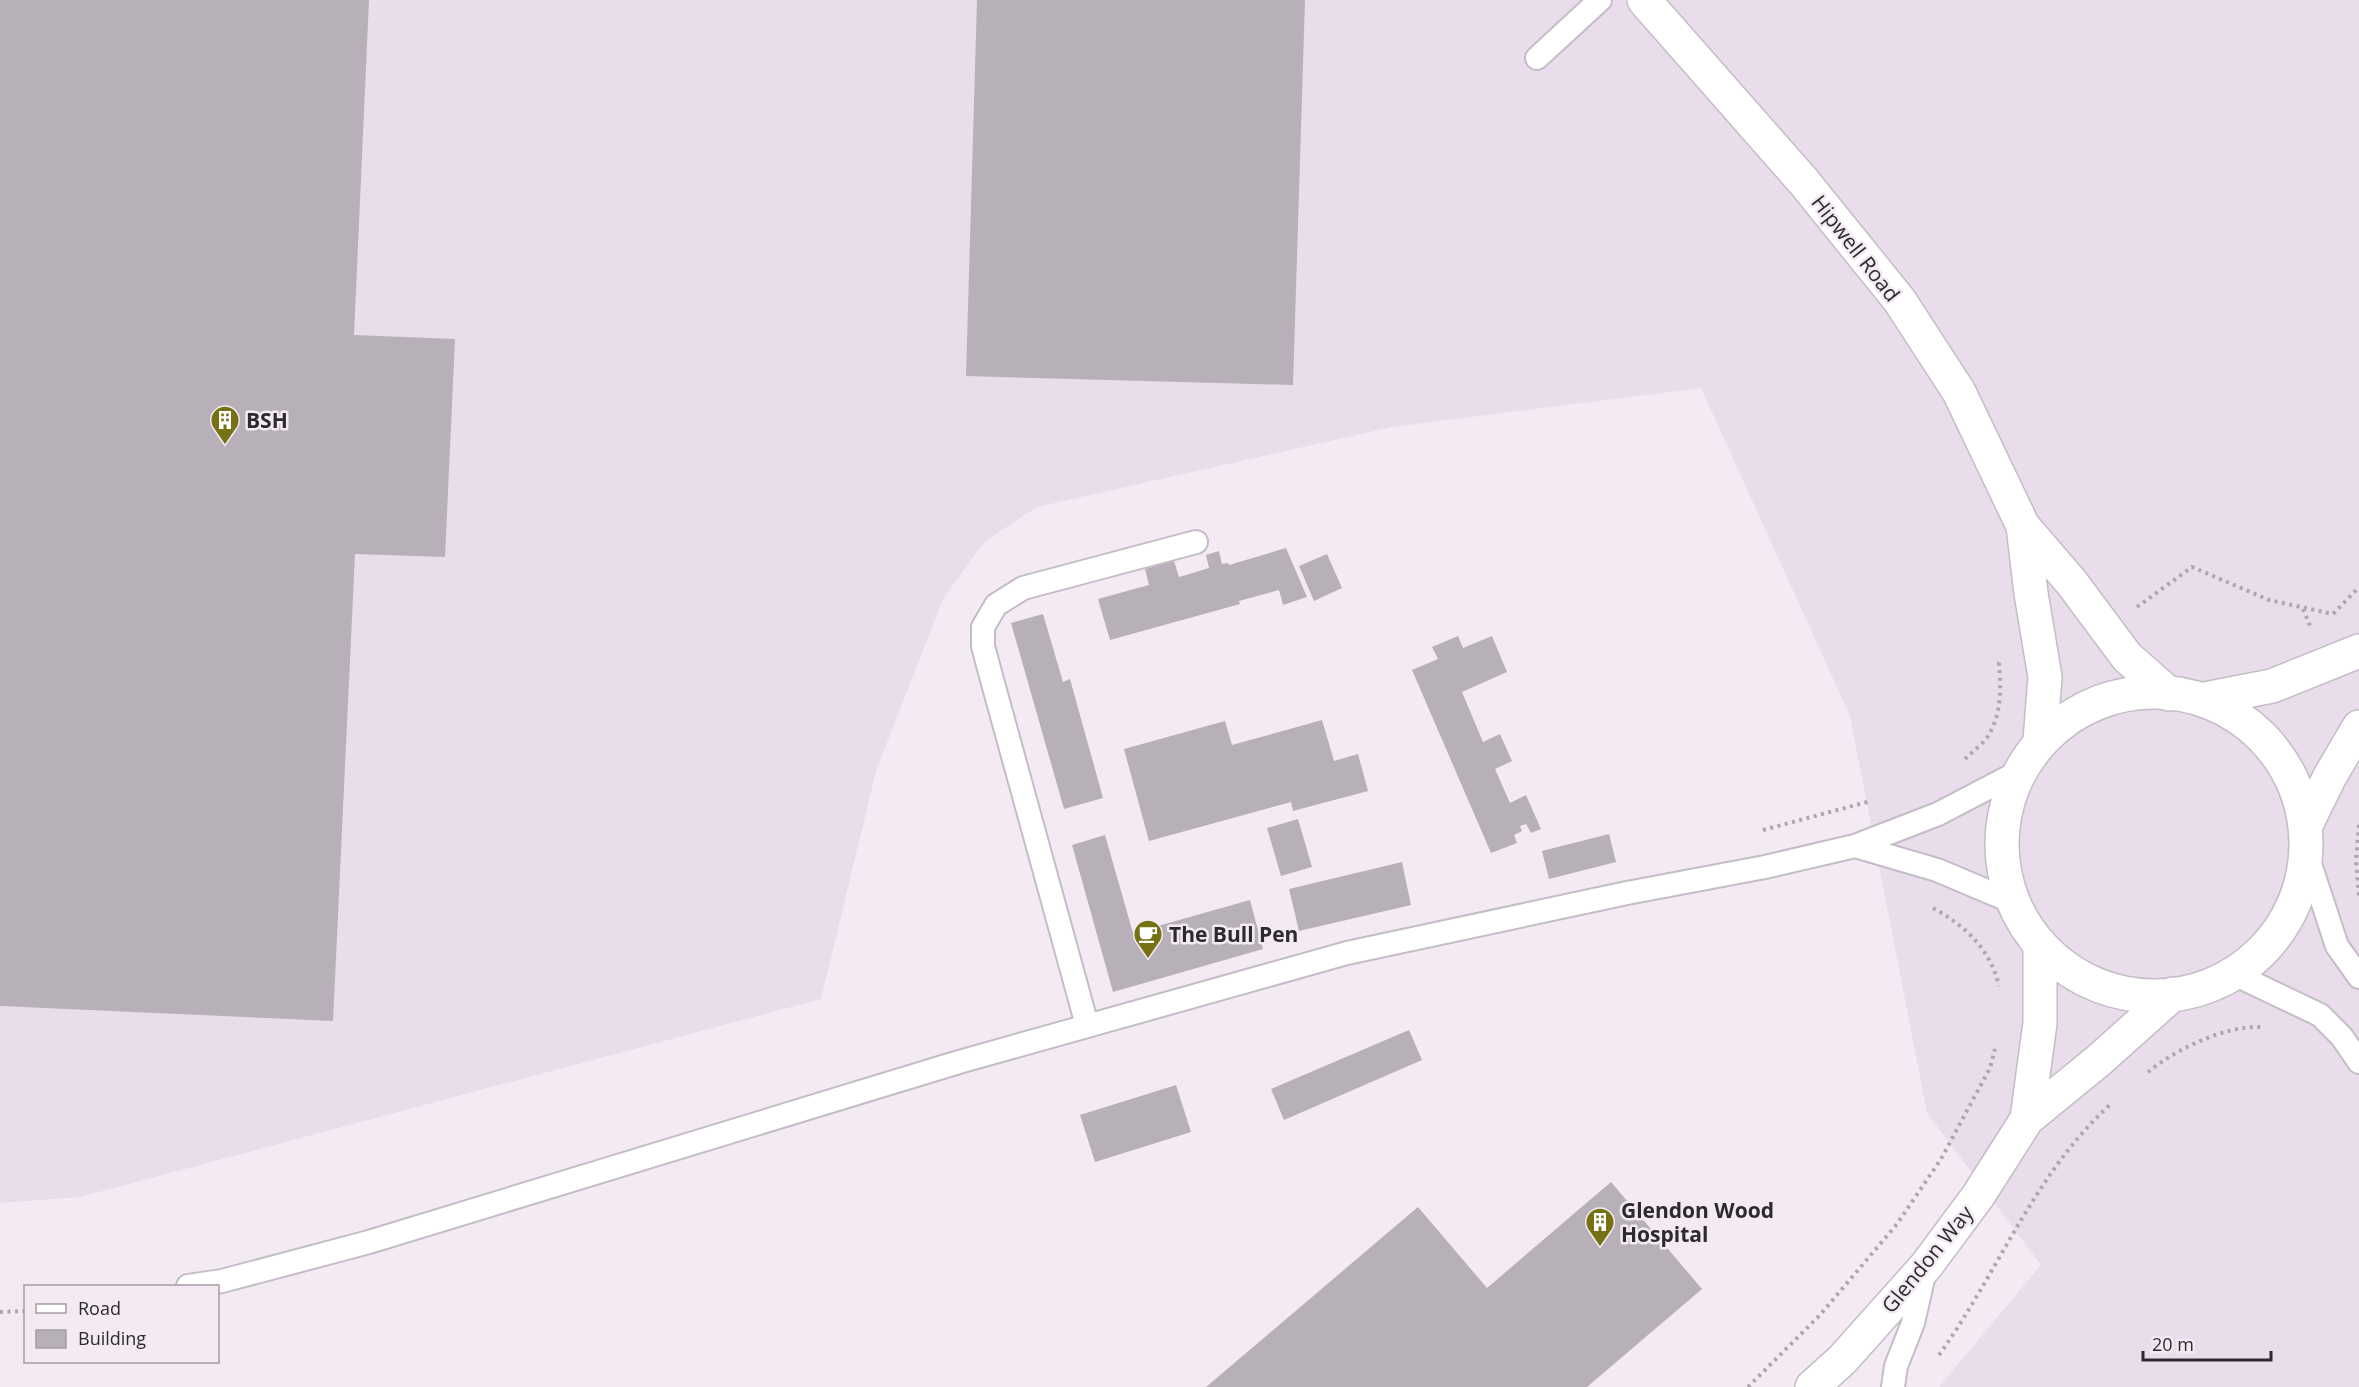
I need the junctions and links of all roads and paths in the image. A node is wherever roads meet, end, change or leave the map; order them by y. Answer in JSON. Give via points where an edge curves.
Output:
{"nodes":[{"id":1,"x":1600,"y":0,"type":"edge"},
{"id":2,"x":1644,"y":0,"type":"edge"},
{"id":3,"x":1537,"y":58,"type":"dead end"},
{"id":4,"x":2024,"y":526,"type":"junction"},
{"id":5,"x":1196,"y":542,"type":"dead end"},
{"id":6,"x":2359,"y":586,"type":"edge"},
{"id":7,"x":2303,"y":609,"type":"junction"},
{"id":8,"x":2129,"y":612,"type":"dead end"},
{"id":9,"x":2313,"y":634,"type":"dead end"},
{"id":10,"x":2359,"y":651,"type":"edge"},
{"id":11,"x":2008,"y":662,"type":"dead end"},
{"id":12,"x":2169,"y":694,"type":"junction"},
{"id":13,"x":2205,"y":699,"type":"junction"},
{"id":14,"x":2359,"y":727,"type":"edge"},
{"id":15,"x":2033,"y":755,"type":"junction"},
{"id":16,"x":1958,"y":765,"type":"dead end"},
{"id":17,"x":2359,"y":825,"type":"edge"},
{"id":18,"x":2307,"y":839,"type":"junction"},
{"id":19,"x":1855,"y":846,"type":"junction"},
{"id":20,"x":2359,"y":896,"type":"edge"},
{"id":21,"x":1931,"y":899,"type":"dead end"},
{"id":22,"x":2013,"y":902,"type":"junction"},
{"id":23,"x":2040,"y":944,"type":"junction"},
{"id":24,"x":2234,"y":974,"type":"junction"},
{"id":25,"x":2359,"y":977,"type":"edge"},
{"id":26,"x":2000,"y":990,"type":"dead end"},
{"id":27,"x":2173,"y":994,"type":"junction"},
{"id":28,"x":1087,"y":1025,"type":"junction"},
{"id":29,"x":2271,"y":1027,"type":"dead end"},
{"id":30,"x":1997,"y":1041,"type":"dead end"},
{"id":31,"x":2359,"y":1062,"type":"edge"},
{"id":32,"x":2147,"y":1073,"type":"dead end"},
{"id":33,"x":2116,"y":1100,"type":"dead end"},
{"id":34,"x":2027,"y":1119,"type":"junction"},
{"id":35,"x":1926,"y":1266,"type":"junction"},
{"id":36,"x":199,"y":1285,"type":"edge"},
{"id":37,"x":24,"y":1311,"type":"edge"},
{"id":38,"x":0,"y":1312,"type":"edge"},
{"id":39,"x":1936,"y":1359,"type":"dead end"},
{"id":40,"x":1748,"y":1387,"type":"edge"},
{"id":41,"x":1812,"y":1387,"type":"edge"},
{"id":42,"x":1893,"y":1387,"type":"edge"}],
"edges":[{"from":1,"to":3,"type":"lane"},
{"from":2,"to":4,"type":"street","name":"Hipwell Road","via":[[1804,182],[1900,302],[1959,392]]},
{"from":4,"to":12,"type":"street","name":"Hipwell Road","via":[[2127,657]]},
{"from":4,"to":15,"type":"street","name":"Hipwell Road","via":[[2045,677]]},
{"from":5,"to":28,"type":"lane","via":[[1023,588],[996,605],[983,627],[983,646]]},
{"from":6,"to":7,"type":"path","via":[[2333,614]]},
{"from":7,"to":8,"type":"path","via":[[2269,600],[2192,567]]},
{"from":7,"to":9,"type":"path"},
{"from":10,"to":13,"type":"street","via":[[2272,686]]},
{"from":11,"to":16,"type":"path","via":[[1999,663],[1998,713],[1988,737]]},
{"from":12,"to":13,"type":"street"},
{"from":12,"to":15,"type":"street","via":[[2144,691],[2092,703]]},
{"from":13,"to":18,"type":"street","via":[[2262,735],[2293,779]]},
{"from":14,"to":18,"type":"street","via":[[2330,776]]},
{"from":15,"to":19,"type":"lane","via":[[1938,814]]},
{"from":15,"to":22,"type":"street","via":[[2004,810],[2001,860]]},
{"from":17,"to":20,"type":"path"},
{"from":18,"to":24,"type":"street","via":[[2293,907],[2262,952]]},
{"from":18,"to":25,"type":"lane","via":[[2337,946]]},
{"from":19,"to":22,"type":"lane","via":[[1937,870]]},
{"from":19,"to":28,"type":"lane","via":[[1347,953]]},
{"from":21,"to":26,"type":"path","via":[[1930,906],[1955,920],[1983,947]]},
{"from":22,"to":23,"type":"street","via":[[2030,934]]},
{"from":23,"to":27,"type":"street","via":[[2069,971],[2130,995]]},
{"from":23,"to":34,"type":"street","name":"Glendon Way","via":[[2040,1023]]},
{"from":24,"to":27,"type":"street","via":[[2183,994]]},
{"from":24,"to":31,"type":"lane","via":[[2320,1015]]},
{"from":27,"to":34,"type":"street","name":"Glendon Way"},
{"from":28,"to":36,"type":"lane","via":[[369,1242]]},
{"from":29,"to":32,"type":"path","via":[[2225,1032],[2193,1045]]},
{"from":30,"to":40,"type":"path","via":[[1990,1068],[1965,1116],[1897,1224],[1820,1315]]},
{"from":33,"to":39,"type":"path","via":[[2058,1164]]},
{"from":34,"to":35,"type":"street","name":"Glendon Way","via":[[1978,1196]]},
{"from":35,"to":41,"type":"street","name":"Glendon Way","via":[[1842,1360]]},
{"from":35,"to":42,"type":"lane"},
{"from":37,"to":38,"type":"path"}]}
